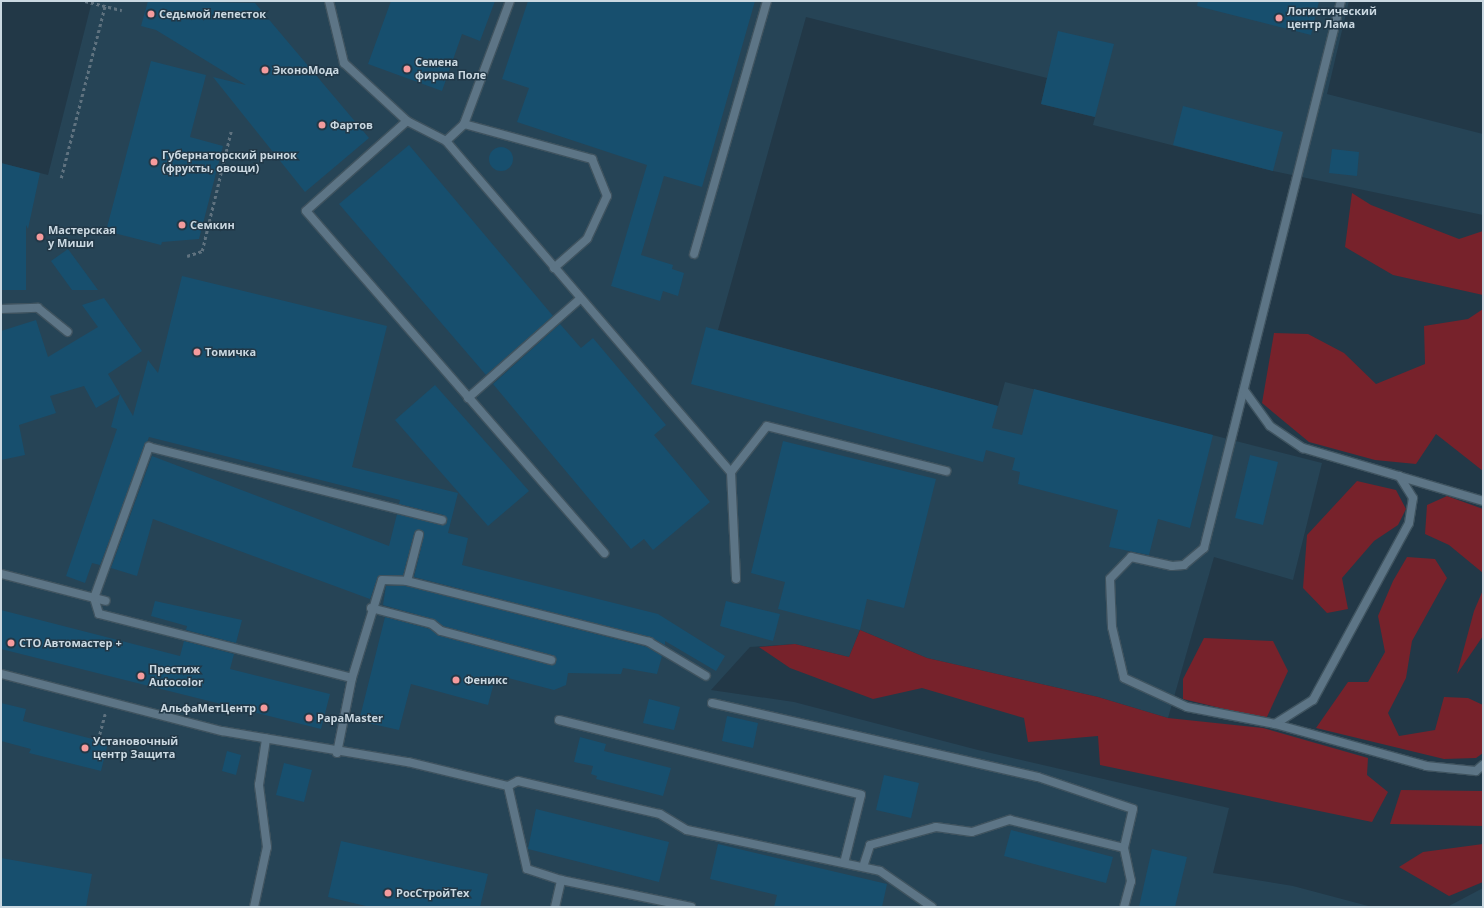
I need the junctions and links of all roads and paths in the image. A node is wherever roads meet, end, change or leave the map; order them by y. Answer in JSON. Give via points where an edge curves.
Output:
{"nodes":[{"id":1,"x":84,"y":1,"type":"edge"},
{"id":2,"x":329,"y":1,"type":"edge"},
{"id":3,"x":510,"y":1,"type":"edge"},
{"id":4,"x":767,"y":1,"type":"edge"},
{"id":5,"x":1341,"y":1,"type":"edge"},
{"id":6,"x":105,"y":6,"type":"junction"},
{"id":7,"x":122,"y":10,"type":"dead end"},
{"id":8,"x":406,"y":121,"type":"junction"},
{"id":9,"x":464,"y":124,"type":"junction"},
{"id":10,"x":231,"y":131,"type":"dead end"},
{"id":11,"x":446,"y":141,"type":"junction"},
{"id":12,"x":61,"y":178,"type":"dead end"},
{"id":13,"x":694,"y":254,"type":"dead end"},
{"id":14,"x":187,"y":256,"type":"dead end"},
{"id":15,"x":554,"y":268,"type":"junction"},
{"id":16,"x":580,"y":299,"type":"junction"},
{"id":17,"x":1,"y":309,"type":"edge"},
{"id":18,"x":68,"y":332,"type":"dead end"},
{"id":19,"x":1244,"y":390,"type":"junction"},
{"id":20,"x":468,"y":398,"type":"junction"},
{"id":21,"x":946,"y":471,"type":"dead end"},
{"id":22,"x":731,"y":472,"type":"junction"},
{"id":23,"x":1399,"y":476,"type":"junction"},
{"id":24,"x":1483,"y":501,"type":"edge"},
{"id":25,"x":442,"y":520,"type":"dead end"},
{"id":26,"x":419,"y":536,"type":"dead end"},
{"id":27,"x":604,"y":553,"type":"dead end"},
{"id":28,"x":1,"y":574,"type":"edge"},
{"id":29,"x":736,"y":579,"type":"dead end"},
{"id":30,"x":407,"y":581,"type":"junction"},
{"id":31,"x":94,"y":598,"type":"junction"},
{"id":32,"x":106,"y":601,"type":"dead end"},
{"id":33,"x":371,"y":608,"type":"junction"},
{"id":34,"x":551,"y":660,"type":"dead end"},
{"id":35,"x":1,"y":674,"type":"edge"},
{"id":36,"x":706,"y":676,"type":"dead end"},
{"id":37,"x":352,"y":678,"type":"junction"},
{"id":38,"x":108,"y":702,"type":"junction"},
{"id":39,"x":712,"y":703,"type":"dead end"},
{"id":40,"x":559,"y":720,"type":"dead end"},
{"id":41,"x":1275,"y":724,"type":"junction"},
{"id":42,"x":266,"y":739,"type":"junction"},
{"id":43,"x":98,"y":740,"type":"dead end"},
{"id":44,"x":337,"y":753,"type":"junction"},
{"id":45,"x":1483,"y":766,"type":"edge"},
{"id":46,"x":508,"y":786,"type":"junction"},
{"id":47,"x":1124,"y":848,"type":"junction"},
{"id":48,"x":844,"y":863,"type":"junction"},
{"id":49,"x":863,"y":867,"type":"junction"},
{"id":50,"x":561,"y":880,"type":"junction"},
{"id":51,"x":254,"y":907,"type":"edge"},
{"id":52,"x":555,"y":907,"type":"edge"},
{"id":53,"x":691,"y":907,"type":"edge"},
{"id":54,"x":932,"y":907,"type":"edge"},
{"id":55,"x":1124,"y":907,"type":"edge"}],
"edges":[{"from":1,"to":6,"type":"path"},
{"from":2,"to":8,"type":"lane","via":[[344,63]]},
{"from":3,"to":9,"type":"lane"},
{"from":4,"to":13,"type":"lane"},
{"from":5,"to":19,"type":"lane"},
{"from":6,"to":7,"type":"path"},
{"from":6,"to":12,"type":"path"},
{"from":8,"to":11,"type":"lane"},
{"from":8,"to":20,"type":"lane","via":[[306,211],[344,250]]},
{"from":9,"to":11,"type":"lane"},
{"from":9,"to":15,"type":"lane","via":[[592,159],[607,196],[587,239]]},
{"from":10,"to":14,"type":"path","via":[[202,251]]},
{"from":11,"to":15,"type":"lane"},
{"from":15,"to":16,"type":"lane"},
{"from":16,"to":20,"type":"lane"},
{"from":16,"to":22,"type":"lane"},
{"from":17,"to":18,"type":"lane","via":[[38,308]]},
{"from":19,"to":23,"type":"lane","via":[[1270,426],[1302,448]]},
{"from":19,"to":41,"type":"lane","via":[[1204,548],[1184,565],[1172,566],[1131,557],[1110,579],[1112,627],[1124,678],[1187,707]]},
{"from":20,"to":27,"type":"lane"},
{"from":21,"to":22,"type":"lane","via":[[767,426]]},
{"from":22,"to":29,"type":"lane"},
{"from":23,"to":24,"type":"lane"},
{"from":23,"to":41,"type":"lane","via":[[1413,498],[1409,523],[1313,700]]},
{"from":25,"to":31,"type":"lane","via":[[149,447]]},
{"from":26,"to":30,"type":"lane"},
{"from":28,"to":31,"type":"lane"},
{"from":30,"to":33,"type":"lane","via":[[382,580]]},
{"from":30,"to":36,"type":"lane","via":[[649,642]]},
{"from":31,"to":32,"type":"lane"},
{"from":31,"to":37,"type":"lane","via":[[99,614]]},
{"from":33,"to":34,"type":"lane","via":[[432,624],[441,631]]},
{"from":33,"to":37,"type":"lane"},
{"from":35,"to":38,"type":"lane"},
{"from":37,"to":44,"type":"lane"},
{"from":38,"to":42,"type":"lane"},
{"from":38,"to":43,"type":"path"},
{"from":39,"to":47,"type":"lane","via":[[1038,777],[1133,809]]},
{"from":40,"to":48,"type":"lane","via":[[861,794]]},
{"from":41,"to":45,"type":"lane","via":[[1426,766],[1476,771]]},
{"from":42,"to":44,"type":"lane"},
{"from":42,"to":51,"type":"lane","via":[[259,785],[267,847]]},
{"from":44,"to":46,"type":"lane","via":[[408,762]]},
{"from":46,"to":48,"type":"lane","via":[[526,783],[660,814],[687,830]]},
{"from":46,"to":50,"type":"lane","via":[[527,869]]},
{"from":47,"to":49,"type":"lane","via":[[1010,820],[972,832],[936,827],[870,845]]},
{"from":47,"to":55,"type":"lane","via":[[1131,881]]},
{"from":48,"to":49,"type":"lane"},
{"from":49,"to":54,"type":"lane","via":[[880,871]]},
{"from":50,"to":52,"type":"lane"},
{"from":50,"to":53,"type":"lane"}]}
